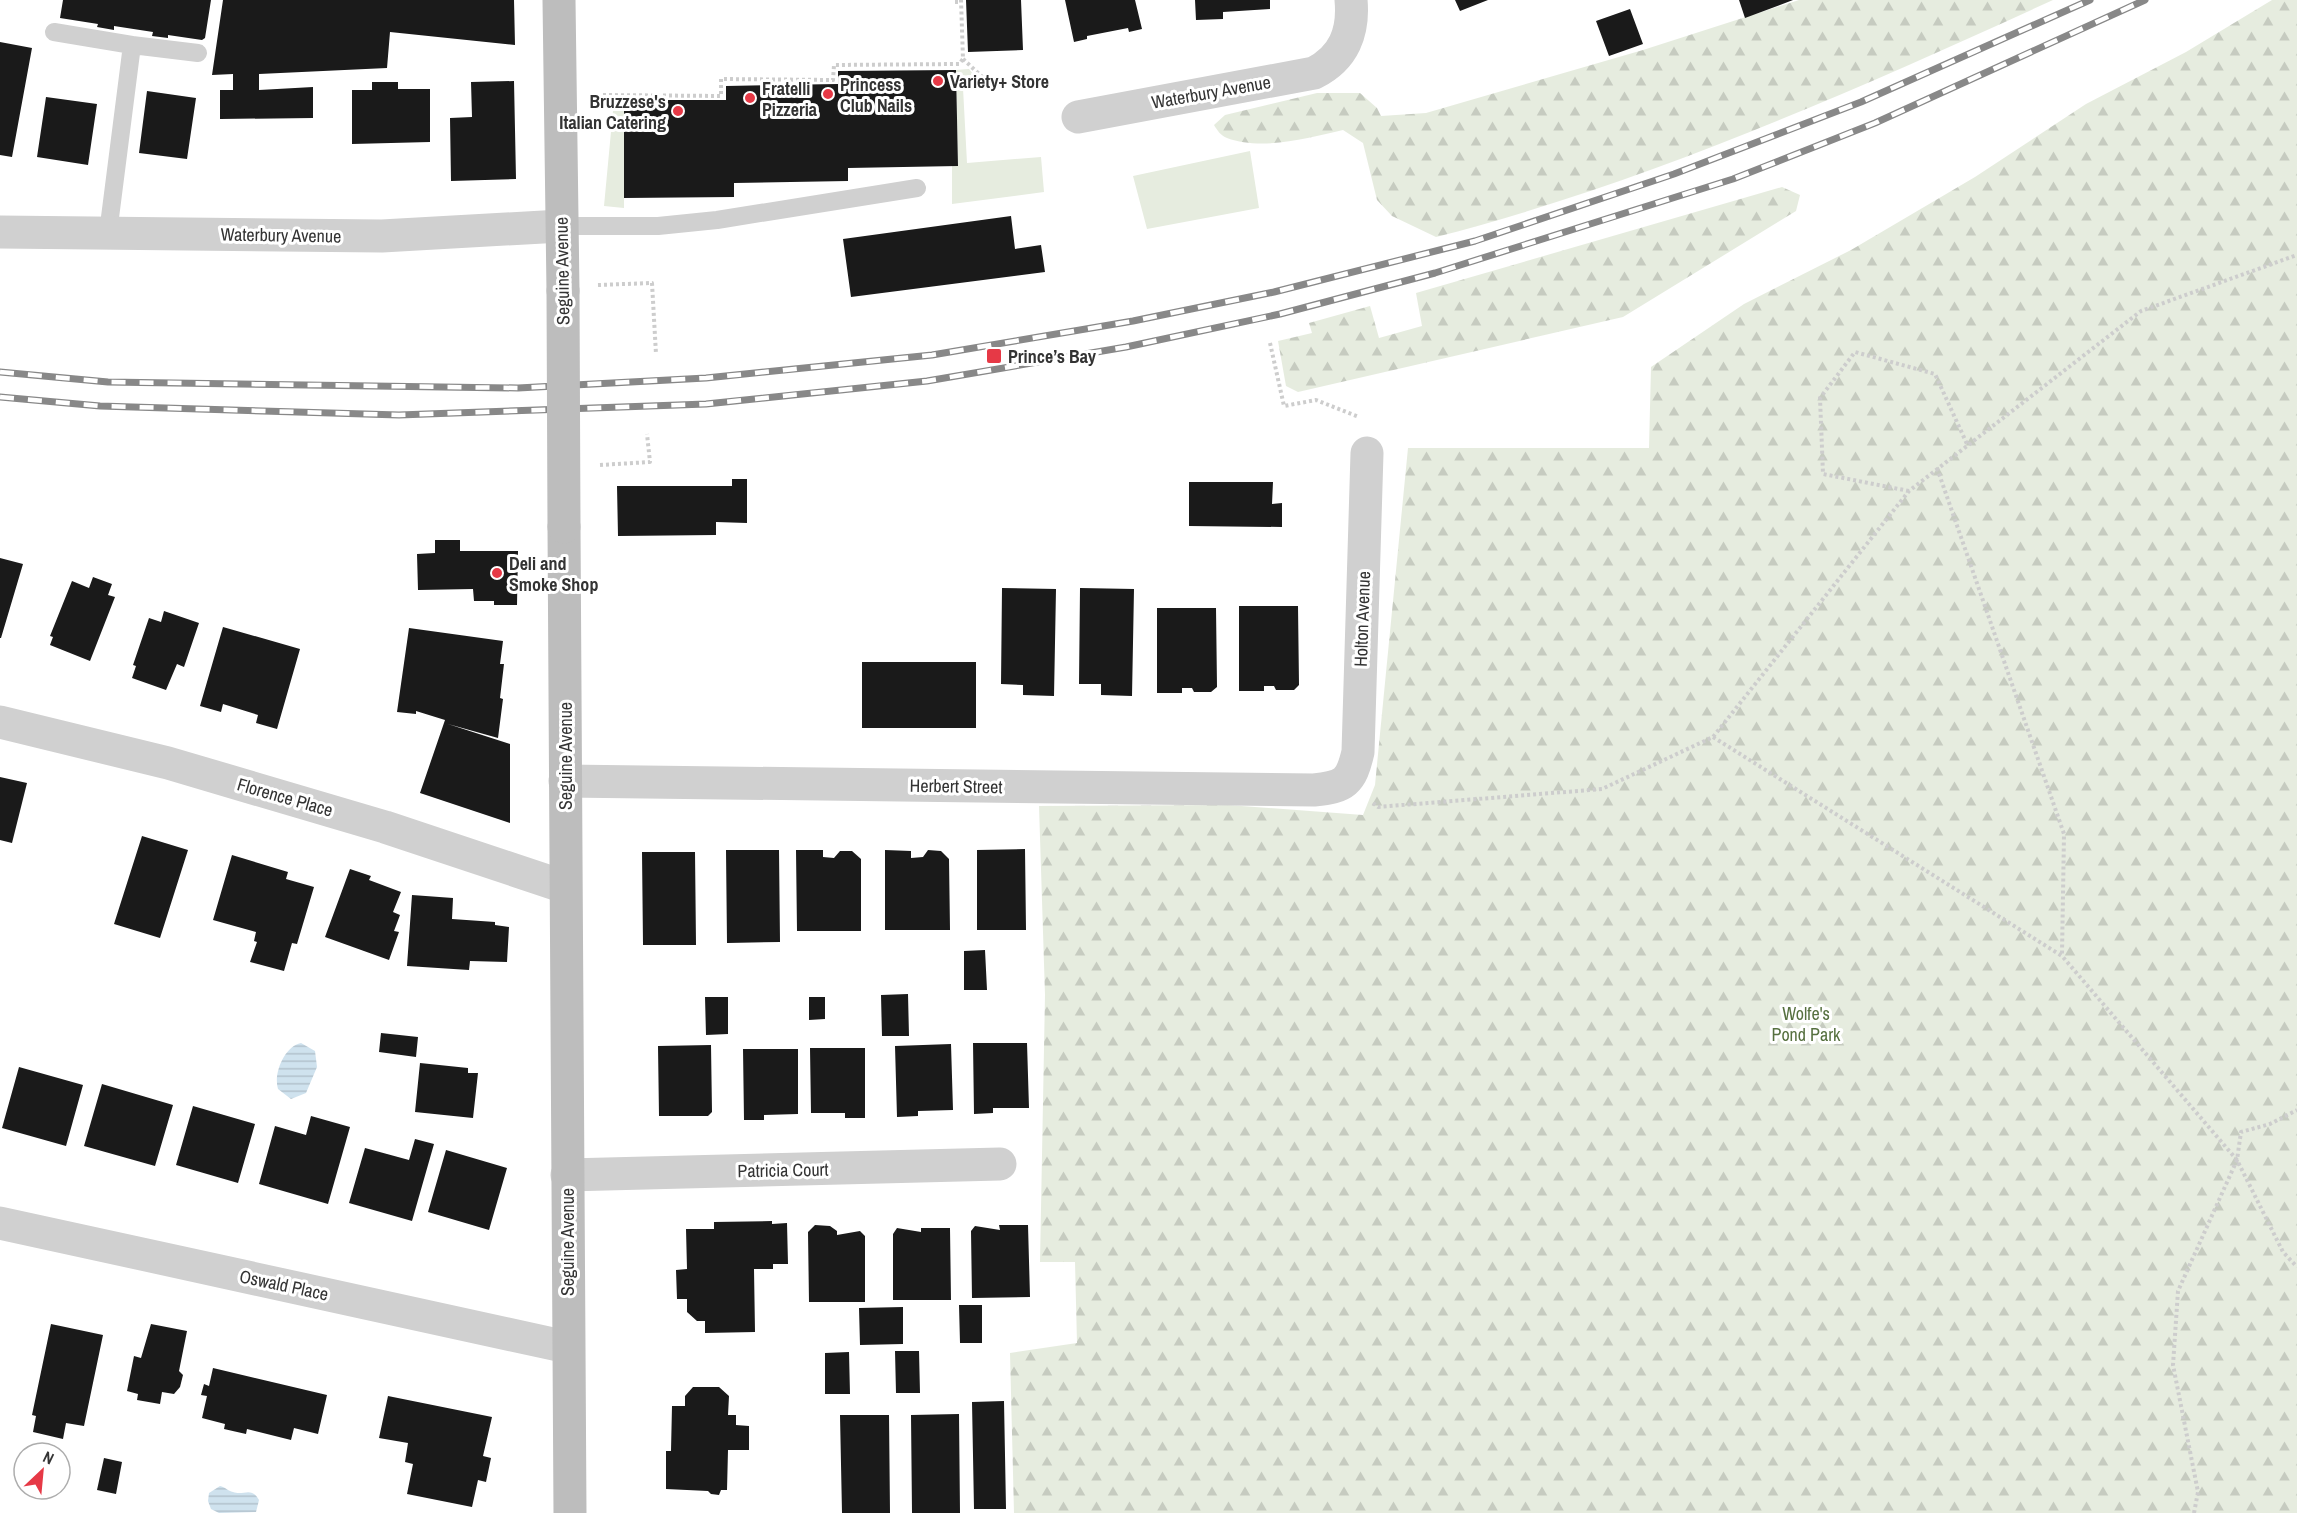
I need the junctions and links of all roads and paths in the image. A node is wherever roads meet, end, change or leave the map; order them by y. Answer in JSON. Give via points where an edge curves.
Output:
{"nodes":[{"id":1,"x":558,"y":0,"type":"edge"},
{"id":2,"x":1351,"y":0,"type":"edge"},
{"id":3,"x":961,"y":1,"type":"edge"},
{"id":4,"x":954,"y":2,"type":"dead end"},
{"id":5,"x":54,"y":32,"type":"dead end"},
{"id":6,"x":132,"y":45,"type":"junction"},
{"id":7,"x":198,"y":53,"type":"dead end"},
{"id":8,"x":963,"y":59,"type":"junction"},
{"id":9,"x":991,"y":85,"type":"dead end"},
{"id":10,"x":603,"y":95,"type":"dead end"},
{"id":11,"x":1078,"y":117,"type":"dead end"},
{"id":12,"x":917,"y":189,"type":"dead end"},
{"id":13,"x":561,"y":226,"type":"junction"},
{"id":14,"x":0,"y":232,"type":"edge"},
{"id":15,"x":108,"y":233,"type":"junction"},
{"id":16,"x":2297,"y":255,"type":"edge"},
{"id":17,"x":598,"y":285,"type":"dead end"},
{"id":18,"x":1270,"y":343,"type":"dead end"},
{"id":19,"x":656,"y":354,"type":"dead end"},
{"id":20,"x":1368,"y":421,"type":"dead end"},
{"id":21,"x":647,"y":435,"type":"dead end"},
{"id":22,"x":1967,"y":444,"type":"junction"},
{"id":23,"x":1367,"y":453,"type":"dead end"},
{"id":24,"x":599,"y":466,"type":"dead end"},
{"id":25,"x":1937,"y":468,"type":"junction"},
{"id":26,"x":1909,"y":491,"type":"junction"},
{"id":27,"x":0,"y":722,"type":"edge"},
{"id":28,"x":1713,"y":737,"type":"junction"},
{"id":29,"x":565,"y":781,"type":"junction"},
{"id":30,"x":1346,"y":782,"type":"junction"},
{"id":31,"x":565,"y":887,"type":"junction"},
{"id":32,"x":2062,"y":956,"type":"junction"},
{"id":33,"x":2297,"y":1110,"type":"edge"},
{"id":34,"x":2237,"y":1160,"type":"junction"},
{"id":35,"x":1000,"y":1164,"type":"dead end"},
{"id":36,"x":567,"y":1175,"type":"junction"},
{"id":37,"x":0,"y":1223,"type":"edge"},
{"id":38,"x":2297,"y":1267,"type":"edge"},
{"id":39,"x":567,"y":1347,"type":"junction"},
{"id":40,"x":570,"y":1513,"type":"edge"},
{"id":41,"x":2194,"y":1513,"type":"edge"}],
"edges":[{"from":1,"to":13,"type":"street","name":"Seguine Avenue"},
{"from":2,"to":11,"type":"street","name":"Waterbury Avenue","via":[[1353,21],[1348,39],[1327,67],[1314,74]]},
{"from":3,"to":4,"type":"path"},
{"from":3,"to":8,"type":"path"},
{"from":5,"to":6,"type":"lane"},
{"from":6,"to":7,"type":"lane"},
{"from":6,"to":15,"type":"lane"},
{"from":8,"to":9,"type":"path"},
{"from":8,"to":10,"type":"path","via":[[959,64],[834,65],[833,80],[721,79],[721,96]]},
{"from":12,"to":13,"type":"lane","via":[[717,220],[658,226]]},
{"from":13,"to":15,"type":"street","name":"Waterbury Avenue","via":[[382,236]]},
{"from":13,"to":29,"type":"street","name":"Seguine Avenue","bridge":true},
{"from":14,"to":15,"type":"street","name":"Waterbury Avenue"},
{"from":16,"to":22,"type":"path","via":[[2141,310]]},
{"from":17,"to":19,"type":"path","via":[[652,283]]},
{"from":18,"to":20,"type":"path","via":[[1284,406],[1316,400]]},
{"from":21,"to":24,"type":"path","via":[[650,462]]},
{"from":22,"to":25,"type":"path"},
{"from":22,"to":26,"type":"path","via":[[1935,374],[1855,352],[1820,398],[1823,474]]},
{"from":23,"to":30,"type":"street","name":"Holton Avenue","via":[[1358,752]]},
{"from":25,"to":26,"type":"path"},
{"from":25,"to":32,"type":"path","via":[[2064,834]]},
{"from":26,"to":28,"type":"path"},
{"from":27,"to":31,"type":"street","name":"Florence Place","via":[[180,766],[385,827]]},
{"from":28,"to":30,"type":"path","via":[[1602,789],[1378,807]]},
{"from":28,"to":32,"type":"path"},
{"from":29,"to":30,"type":"street","name":"Herbert Street","via":[[1314,790]]},
{"from":29,"to":31,"type":"street","name":"Seguine Avenue"},
{"from":31,"to":36,"type":"street","name":"Seguine Avenue"},
{"from":32,"to":34,"type":"path"},
{"from":33,"to":34,"type":"path","via":[[2270,1124],[2241,1132]]},
{"from":34,"to":38,"type":"path","via":[[2283,1252]]},
{"from":34,"to":41,"type":"path","via":[[2178,1291],[2174,1365],[2198,1492]]},
{"from":35,"to":36,"type":"street","name":"Patricia Court"},
{"from":36,"to":39,"type":"street","name":"Seguine Avenue"},
{"from":37,"to":39,"type":"street","name":"Oswald Place"},
{"from":39,"to":40,"type":"street","name":"Seguine Avenue"}]}
